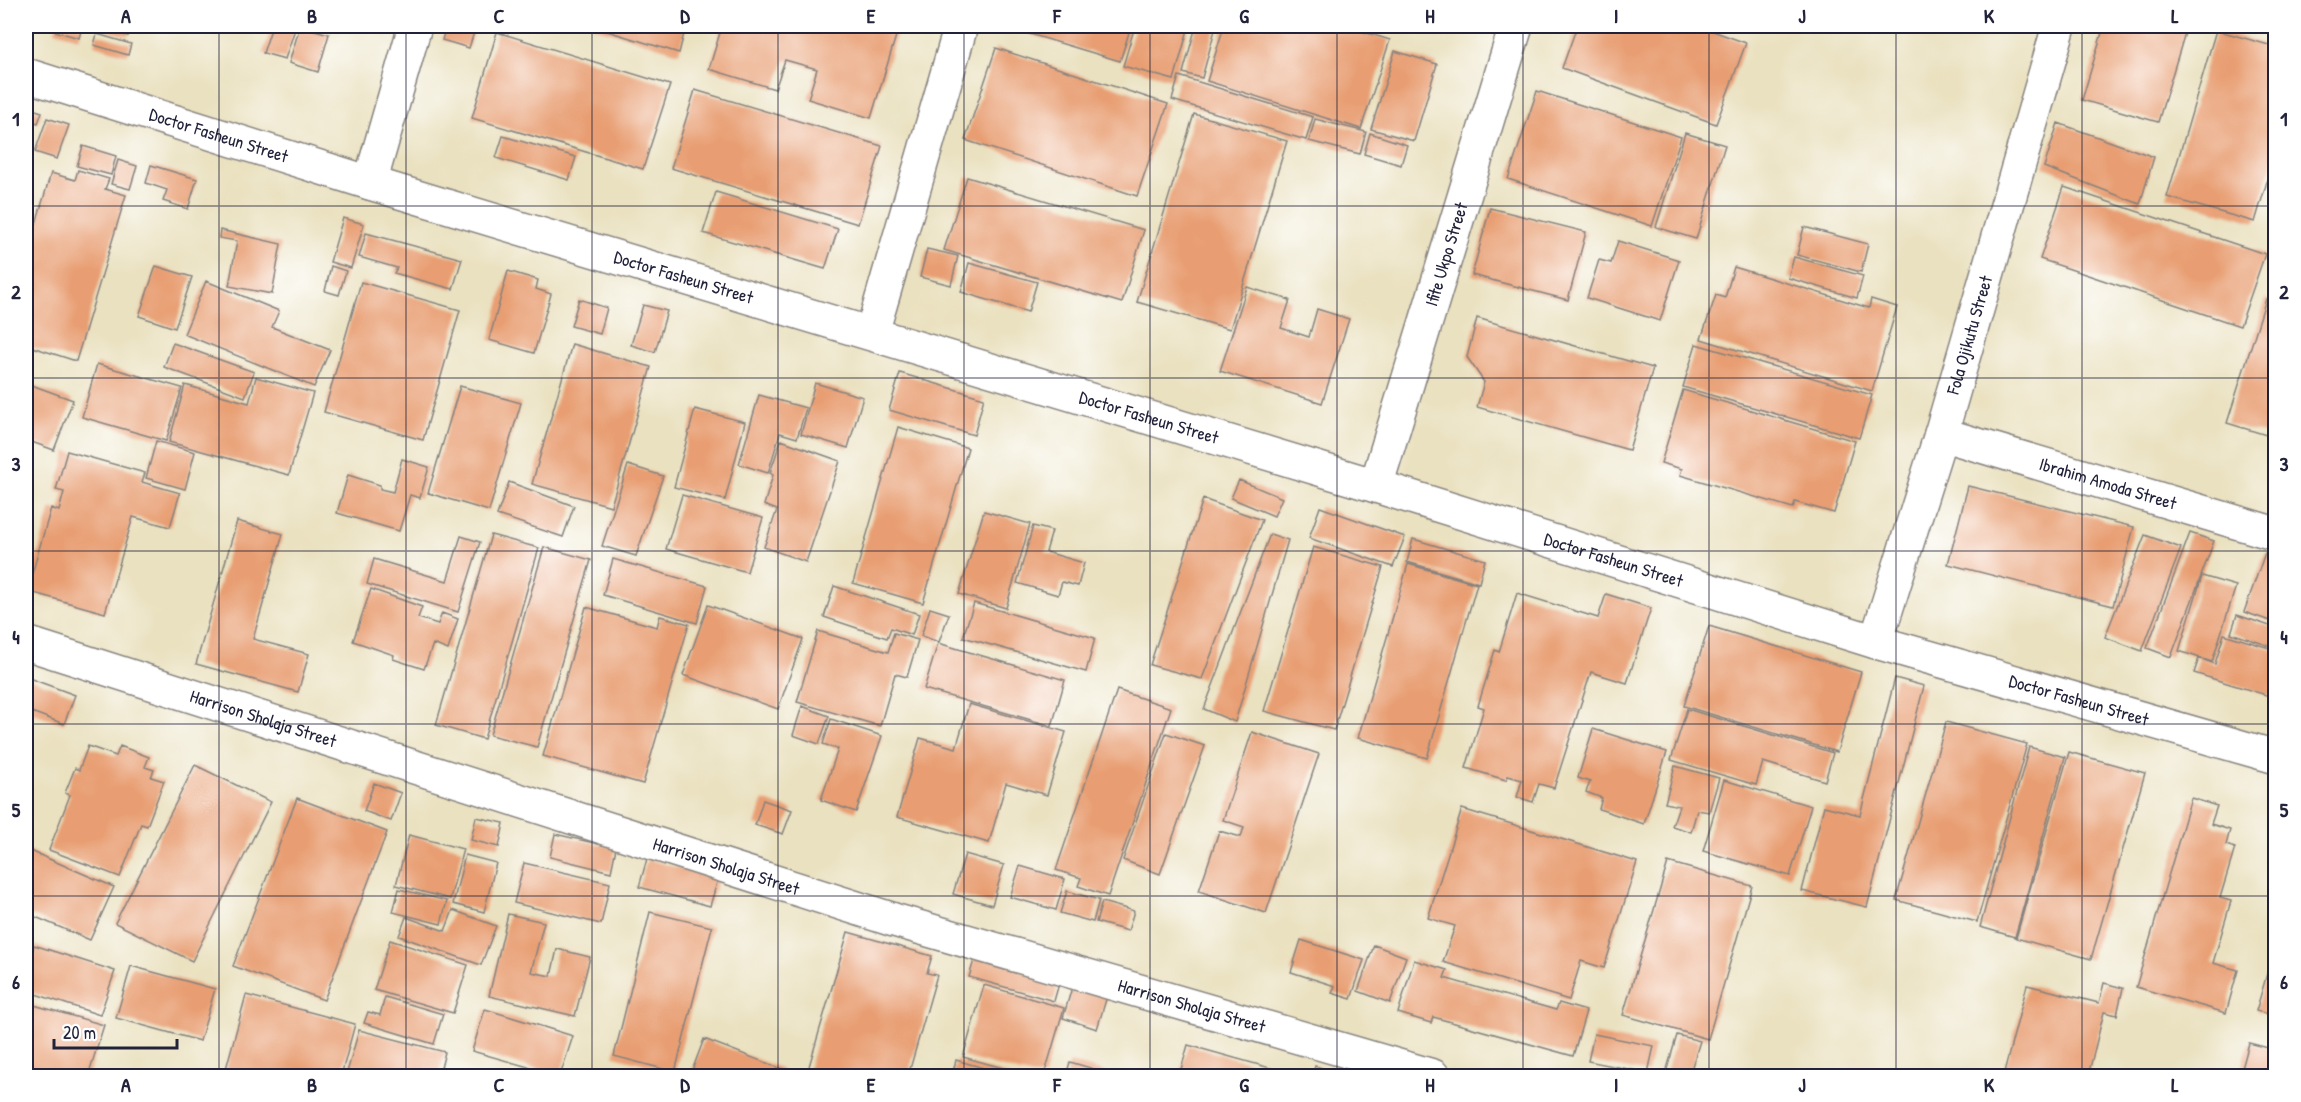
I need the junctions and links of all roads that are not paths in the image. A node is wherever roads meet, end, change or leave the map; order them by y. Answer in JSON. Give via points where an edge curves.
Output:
{"nodes":[{"id":1,"x":415,"y":26,"type":"edge"},
{"id":2,"x":961,"y":26,"type":"edge"},
{"id":3,"x":1516,"y":26,"type":"edge"},
{"id":4,"x":2059,"y":26,"type":"edge"},
{"id":5,"x":26,"y":75,"type":"edge"},
{"id":6,"x":370,"y":183,"type":"junction"},
{"id":7,"x":872,"y":333,"type":"junction"},
{"id":8,"x":1941,"y":434,"type":"junction"},
{"id":9,"x":1376,"y":486,"type":"junction"},
{"id":10,"x":2276,"y":534,"type":"edge"},
{"id":11,"x":1876,"y":642,"type":"junction"},
{"id":12,"x":26,"y":643,"type":"edge"},
{"id":13,"x":2276,"y":757,"type":"edge"},
{"id":14,"x":1432,"y":1077,"type":"edge"}],
"edges":[{"from":1,"to":6,"type":"street"},
{"from":2,"to":7,"type":"street"},
{"from":3,"to":9,"type":"street","name":"Ifite Ukpo Street"},
{"from":4,"to":8,"type":"street","name":"Fola Ojikutu Street"},
{"from":5,"to":6,"type":"street","name":"Doctor Fasheun Street"},
{"from":6,"to":7,"type":"street","name":"Doctor Fasheun Street"},
{"from":7,"to":9,"type":"street","name":"Doctor Fasheun Street"},
{"from":8,"to":10,"type":"street","name":"Ibrahim Amoda Street"},
{"from":8,"to":11,"type":"street","name":"Fola Ojikutu Street"},
{"from":9,"to":11,"type":"street","name":"Doctor Fasheun Street"},
{"from":11,"to":13,"type":"street","name":"Doctor Fasheun Street"},
{"from":12,"to":14,"type":"street","name":"Harrison Sholaja Street","via":[[894,920]]}]}
